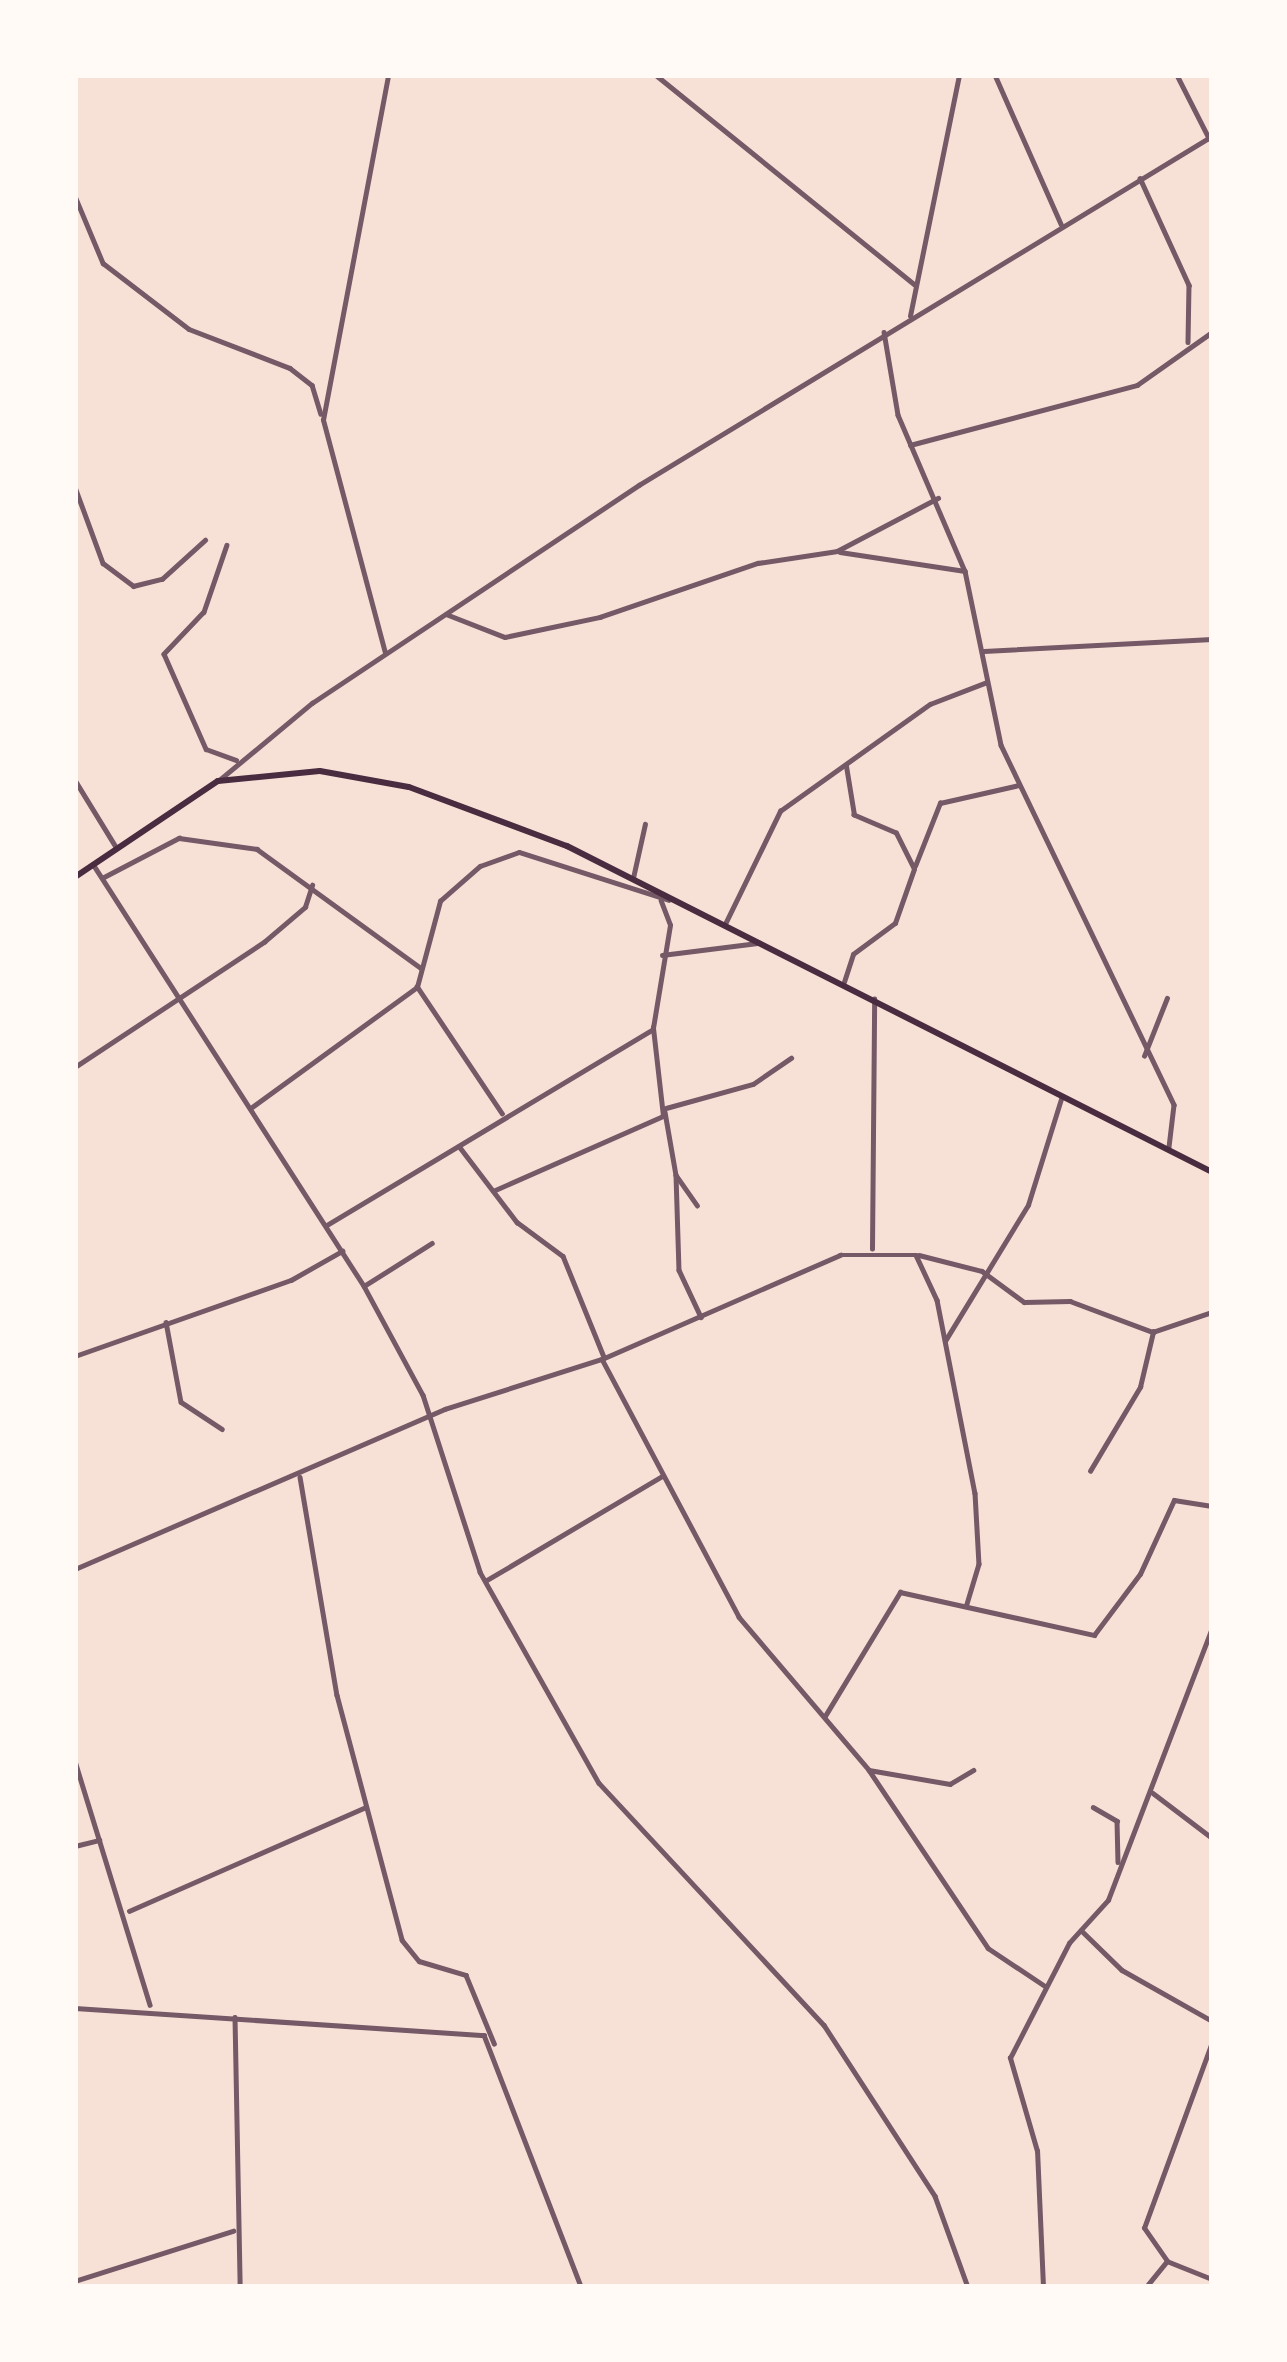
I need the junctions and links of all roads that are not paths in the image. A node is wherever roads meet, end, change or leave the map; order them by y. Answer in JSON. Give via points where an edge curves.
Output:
{"nodes":[{"id":1,"x":388,"y":75,"type":"edge"},
{"id":2,"x":656,"y":75,"type":"edge"},
{"id":3,"x":958,"y":75,"type":"edge"},
{"id":4,"x":995,"y":75,"type":"edge"},
{"id":5,"x":1177,"y":75,"type":"edge"},
{"id":6,"x":1210,"y":138,"type":"edge"},
{"id":7,"x":1140,"y":178,"type":"junction"},
{"id":8,"x":75,"y":196,"type":"edge"},
{"id":9,"x":1061,"y":224,"type":"junction"},
{"id":10,"x":914,"y":284,"type":"junction"},
{"id":11,"x":910,"y":317,"type":"junction"},
{"id":12,"x":884,"y":332,"type":"junction"},
{"id":13,"x":1212,"y":332,"type":"edge"},
{"id":14,"x":1188,"y":344,"type":"junction"},
{"id":15,"x":322,"y":419,"type":"junction"},
{"id":16,"x":910,"y":445,"type":"junction"},
{"id":17,"x":75,"y":487,"type":"edge"},
{"id":18,"x":938,"y":498,"type":"junction"},
{"id":19,"x":206,"y":540,"type":"dead end"},
{"id":20,"x":227,"y":545,"type":"dead end"},
{"id":21,"x":837,"y":551,"type":"junction"},
{"id":22,"x":964,"y":571,"type":"junction"},
{"id":23,"x":446,"y":614,"type":"junction"},
{"id":24,"x":1212,"y":639,"type":"edge"},
{"id":25,"x":984,"y":651,"type":"junction"},
{"id":26,"x":385,"y":653,"type":"junction"},
{"id":27,"x":988,"y":681,"type":"junction"},
{"id":28,"x":236,"y":760,"type":"junction"},
{"id":29,"x":845,"y":766,"type":"junction"},
{"id":30,"x":75,"y":781,"type":"edge"},
{"id":31,"x":218,"y":781,"type":"junction"},
{"id":32,"x":1019,"y":785,"type":"junction"},
{"id":33,"x":645,"y":824,"type":"dead end"},
{"id":34,"x":116,"y":847,"type":"junction"},
{"id":35,"x":93,"y":864,"type":"junction"},
{"id":36,"x":914,"y":869,"type":"junction"},
{"id":37,"x":75,"y":878,"type":"edge"},
{"id":38,"x":101,"y":878,"type":"junction"},
{"id":39,"x":633,"y":878,"type":"junction"},
{"id":40,"x":312,"y":885,"type":"junction"},
{"id":41,"x":660,"y":900,"type":"junction"},
{"id":42,"x":678,"y":901,"type":"junction"},
{"id":43,"x":724,"y":924,"type":"junction"},
{"id":44,"x":761,"y":941,"type":"junction"},
{"id":45,"x":662,"y":955,"type":"junction"},
{"id":46,"x":421,"y":968,"type":"junction"},
{"id":47,"x":844,"y":982,"type":"junction"},
{"id":48,"x":417,"y":987,"type":"junction"},
{"id":49,"x":175,"y":996,"type":"junction"},
{"id":50,"x":1167,"y":998,"type":"dead end"},
{"id":51,"x":874,"y":999,"type":"junction"},
{"id":52,"x":653,"y":1028,"type":"junction"},
{"id":53,"x":1144,"y":1056,"type":"junction"},
{"id":54,"x":791,"y":1058,"type":"dead end"},
{"id":55,"x":75,"y":1067,"type":"edge"},
{"id":56,"x":1061,"y":1099,"type":"junction"},
{"id":57,"x":502,"y":1102,"type":"junction"},
{"id":58,"x":516,"y":1106,"type":"junction"},
{"id":59,"x":249,"y":1108,"type":"junction"},
{"id":60,"x":665,"y":1110,"type":"junction"},
{"id":61,"x":502,"y":1114,"type":"junction"},
{"id":62,"x":460,"y":1146,"type":"junction"},
{"id":63,"x":1169,"y":1148,"type":"junction"},
{"id":64,"x":1212,"y":1172,"type":"edge"},
{"id":65,"x":676,"y":1175,"type":"junction"},
{"id":66,"x":494,"y":1191,"type":"junction"},
{"id":67,"x":697,"y":1205,"type":"dead end"},
{"id":68,"x":328,"y":1225,"type":"junction"},
{"id":69,"x":432,"y":1243,"type":"dead end"},
{"id":70,"x":872,"y":1249,"type":"junction"},
{"id":71,"x":343,"y":1250,"type":"junction"},
{"id":72,"x":916,"y":1256,"type":"junction"},
{"id":73,"x":982,"y":1271,"type":"junction"},
{"id":74,"x":364,"y":1286,"type":"junction"},
{"id":75,"x":1212,"y":1312,"type":"edge"},
{"id":76,"x":700,"y":1317,"type":"junction"},
{"id":77,"x":166,"y":1322,"type":"junction"},
{"id":78,"x":1153,"y":1332,"type":"junction"},
{"id":79,"x":945,"y":1341,"type":"junction"},
{"id":80,"x":75,"y":1356,"type":"edge"},
{"id":81,"x":603,"y":1358,"type":"junction"},
{"id":82,"x":430,"y":1416,"type":"junction"},
{"id":83,"x":222,"y":1430,"type":"dead end"},
{"id":84,"x":1090,"y":1471,"type":"dead end"},
{"id":85,"x":662,"y":1476,"type":"junction"},
{"id":86,"x":300,"y":1477,"type":"junction"},
{"id":87,"x":1212,"y":1506,"type":"edge"},
{"id":88,"x":75,"y":1569,"type":"edge"},
{"id":89,"x":485,"y":1581,"type":"junction"},
{"id":90,"x":967,"y":1604,"type":"junction"},
{"id":91,"x":1212,"y":1628,"type":"edge"},
{"id":92,"x":825,"y":1716,"type":"junction"},
{"id":93,"x":75,"y":1761,"type":"edge"},
{"id":94,"x":869,"y":1770,"type":"junction"},
{"id":95,"x":973,"y":1770,"type":"dead end"},
{"id":96,"x":1153,"y":1793,"type":"junction"},
{"id":97,"x":1093,"y":1807,"type":"dead end"},
{"id":98,"x":364,"y":1808,"type":"junction"},
{"id":99,"x":1212,"y":1838,"type":"edge"},
{"id":100,"x":101,"y":1840,"type":"junction"},
{"id":101,"x":75,"y":1846,"type":"edge"},
{"id":102,"x":1118,"y":1868,"type":"junction"},
{"id":103,"x":129,"y":1911,"type":"junction"},
{"id":104,"x":1081,"y":1930,"type":"junction"},
{"id":105,"x":1045,"y":1986,"type":"junction"},
{"id":106,"x":150,"y":2005,"type":"junction"},
{"id":107,"x":75,"y":2008,"type":"edge"},
{"id":108,"x":235,"y":2017,"type":"junction"},
{"id":109,"x":1212,"y":2021,"type":"edge"},
{"id":110,"x":1212,"y":2042,"type":"edge"},
{"id":111,"x":494,"y":2043,"type":"junction"},
{"id":112,"x":235,"y":2230,"type":"junction"},
{"id":113,"x":1167,"y":2261,"type":"junction"},
{"id":114,"x":1212,"y":2279,"type":"edge"},
{"id":115,"x":75,"y":2281,"type":"edge"},
{"id":116,"x":240,"y":2287,"type":"edge"},
{"id":117,"x":581,"y":2287,"type":"edge"},
{"id":118,"x":968,"y":2287,"type":"edge"},
{"id":119,"x":1043,"y":2287,"type":"edge"},
{"id":120,"x":1146,"y":2287,"type":"edge"}],
"edges":[{"from":1,"to":15,"type":"street"},
{"from":2,"to":10,"type":"street"},
{"from":3,"to":10,"type":"street"},
{"from":4,"to":9,"type":"street"},
{"from":5,"to":6,"type":"street"},
{"from":6,"to":7,"type":"street"},
{"from":7,"to":9,"type":"street"},
{"from":7,"to":14,"type":"street","via":[[1189,285]]},
{"from":8,"to":15,"type":"street","via":[[103,263],[189,328],[290,368],[312,385]]},
{"from":9,"to":11,"type":"street"},
{"from":10,"to":11,"type":"street"},
{"from":11,"to":12,"type":"street"},
{"from":12,"to":16,"type":"street"},
{"from":12,"to":23,"type":"street"},
{"from":13,"to":14,"type":"street"},
{"from":14,"to":16,"type":"street","via":[[1137,385]]},
{"from":15,"to":26,"type":"street"},
{"from":16,"to":18,"type":"street"},
{"from":17,"to":19,"type":"street","via":[[103,563],[133,586],[162,579]]},
{"from":18,"to":21,"type":"street"},
{"from":18,"to":22,"type":"street"},
{"from":20,"to":28,"type":"street","via":[[204,612],[164,654],[206,749]]},
{"from":21,"to":22,"type":"street"},
{"from":21,"to":23,"type":"street","via":[[758,562],[698,591],[512,636]]},
{"from":22,"to":25,"type":"street"},
{"from":23,"to":26,"type":"street"},
{"from":24,"to":25,"type":"street"},
{"from":25,"to":27,"type":"street"},
{"from":26,"to":28,"type":"street"},
{"from":27,"to":29,"type":"street","via":[[930,704]]},
{"from":27,"to":32,"type":"street"},
{"from":28,"to":31,"type":"street"},
{"from":29,"to":36,"type":"street","via":[[854,815],[896,833]]},
{"from":29,"to":43,"type":"street","via":[[780,811]]},
{"from":30,"to":34,"type":"street"},
{"from":31,"to":34,"type":"main road"},
{"from":31,"to":39,"type":"main road","via":[[320,771],[395,784]]},
{"from":32,"to":36,"type":"street","via":[[940,803]]},
{"from":32,"to":53,"type":"street","via":[[1064,862]]},
{"from":33,"to":39,"type":"street"},
{"from":34,"to":35,"type":"main road"},
{"from":35,"to":37,"type":"main road"},
{"from":35,"to":38,"type":"street"},
{"from":36,"to":47,"type":"street","via":[[895,923],[853,954]]},
{"from":38,"to":40,"type":"street","via":[[197,836],[256,849]]},
{"from":38,"to":49,"type":"street"},
{"from":39,"to":42,"type":"main road"},
{"from":40,"to":46,"type":"street"},
{"from":40,"to":49,"type":"street","via":[[286,924]]},
{"from":41,"to":42,"type":"street"},
{"from":41,"to":45,"type":"street","via":[[670,925]]},
{"from":41,"to":46,"type":"street","via":[[534,854],[498,857],[440,902]]},
{"from":42,"to":43,"type":"main road"},
{"from":43,"to":44,"type":"main road"},
{"from":44,"to":45,"type":"street","via":[[735,954],[691,944]]},
{"from":44,"to":47,"type":"main road"},
{"from":45,"to":52,"type":"street"},
{"from":46,"to":48,"type":"street"},
{"from":47,"to":51,"type":"main road"},
{"from":48,"to":57,"type":"street"},
{"from":48,"to":59,"type":"street"},
{"from":49,"to":55,"type":"street"},
{"from":49,"to":59,"type":"street"},
{"from":50,"to":53,"type":"street"},
{"from":51,"to":56,"type":"main road"},
{"from":51,"to":70,"type":"street"},
{"from":52,"to":58,"type":"street"},
{"from":52,"to":60,"type":"street"},
{"from":53,"to":63,"type":"street","via":[[1178,1114]]},
{"from":54,"to":60,"type":"street","via":[[753,1084]]},
{"from":56,"to":63,"type":"main road"},
{"from":56,"to":73,"type":"street","via":[[1037,1184]]},
{"from":57,"to":58,"type":"street"},
{"from":57,"to":61,"type":"street"},
{"from":58,"to":61,"type":"street"},
{"from":59,"to":68,"type":"street"},
{"from":60,"to":65,"type":"street"},
{"from":60,"to":66,"type":"street"},
{"from":61,"to":62,"type":"street"},
{"from":62,"to":66,"type":"street"},
{"from":62,"to":68,"type":"street"},
{"from":63,"to":64,"type":"main road"},
{"from":65,"to":67,"type":"street"},
{"from":65,"to":76,"type":"street","via":[[679,1270]]},
{"from":66,"to":81,"type":"street","via":[[563,1256]]},
{"from":68,"to":71,"type":"street"},
{"from":69,"to":74,"type":"street"},
{"from":70,"to":72,"type":"street"},
{"from":70,"to":76,"type":"street"},
{"from":71,"to":74,"type":"street"},
{"from":71,"to":77,"type":"street"},
{"from":72,"to":73,"type":"street"},
{"from":72,"to":79,"type":"street"},
{"from":73,"to":78,"type":"street","via":[[1024,1302],[1070,1301]]},
{"from":73,"to":79,"type":"street"},
{"from":74,"to":82,"type":"street"},
{"from":75,"to":78,"type":"street"},
{"from":76,"to":81,"type":"street"},
{"from":77,"to":80,"type":"street"},
{"from":77,"to":83,"type":"street","via":[[182,1402]]},
{"from":78,"to":84,"type":"street","via":[[1139,1388]]},
{"from":79,"to":90,"type":"street","via":[[975,1492],[979,1564]]},
{"from":81,"to":82,"type":"street"},
{"from":81,"to":85,"type":"street"},
{"from":82,"to":86,"type":"street"},
{"from":82,"to":89,"type":"street"},
{"from":85,"to":89,"type":"street"},
{"from":85,"to":92,"type":"street","via":[[710,1575]]},
{"from":86,"to":88,"type":"street"},
{"from":86,"to":98,"type":"street"},
{"from":87,"to":90,"type":"street","via":[[1174,1500],[1141,1574],[1094,1635]]},
{"from":89,"to":118,"type":"street","via":[[599,1783],[824,2025],[935,2196]]},
{"from":90,"to":92,"type":"street","via":[[900,1592]]},
{"from":91,"to":96,"type":"street"},
{"from":92,"to":94,"type":"street"},
{"from":93,"to":100,"type":"street"},
{"from":94,"to":95,"type":"street","via":[[950,1784]]},
{"from":94,"to":105,"type":"street","via":[[988,1948]]},
{"from":96,"to":99,"type":"street"},
{"from":96,"to":102,"type":"street"},
{"from":97,"to":102,"type":"street","via":[[1117,1821]]},
{"from":98,"to":103,"type":"street"},
{"from":98,"to":111,"type":"street","via":[[402,1940],[419,1961],[466,1975]]},
{"from":100,"to":101,"type":"street"},
{"from":100,"to":103,"type":"street"},
{"from":102,"to":104,"type":"street"},
{"from":103,"to":106,"type":"street"},
{"from":104,"to":105,"type":"street"},
{"from":104,"to":109,"type":"street","via":[[1122,1970]]},
{"from":105,"to":119,"type":"street","via":[[1010,2058],[1042,2189]]},
{"from":106,"to":107,"type":"street"},
{"from":106,"to":108,"type":"street"},
{"from":108,"to":111,"type":"street","via":[[345,2031],[428,2024]]},
{"from":108,"to":112,"type":"street"},
{"from":110,"to":113,"type":"street","via":[[1144,2228]]},
{"from":111,"to":117,"type":"street","via":[[528,2166]]},
{"from":112,"to":115,"type":"street"},
{"from":112,"to":116,"type":"street"},
{"from":113,"to":114,"type":"street"},
{"from":113,"to":120,"type":"street"}]}
